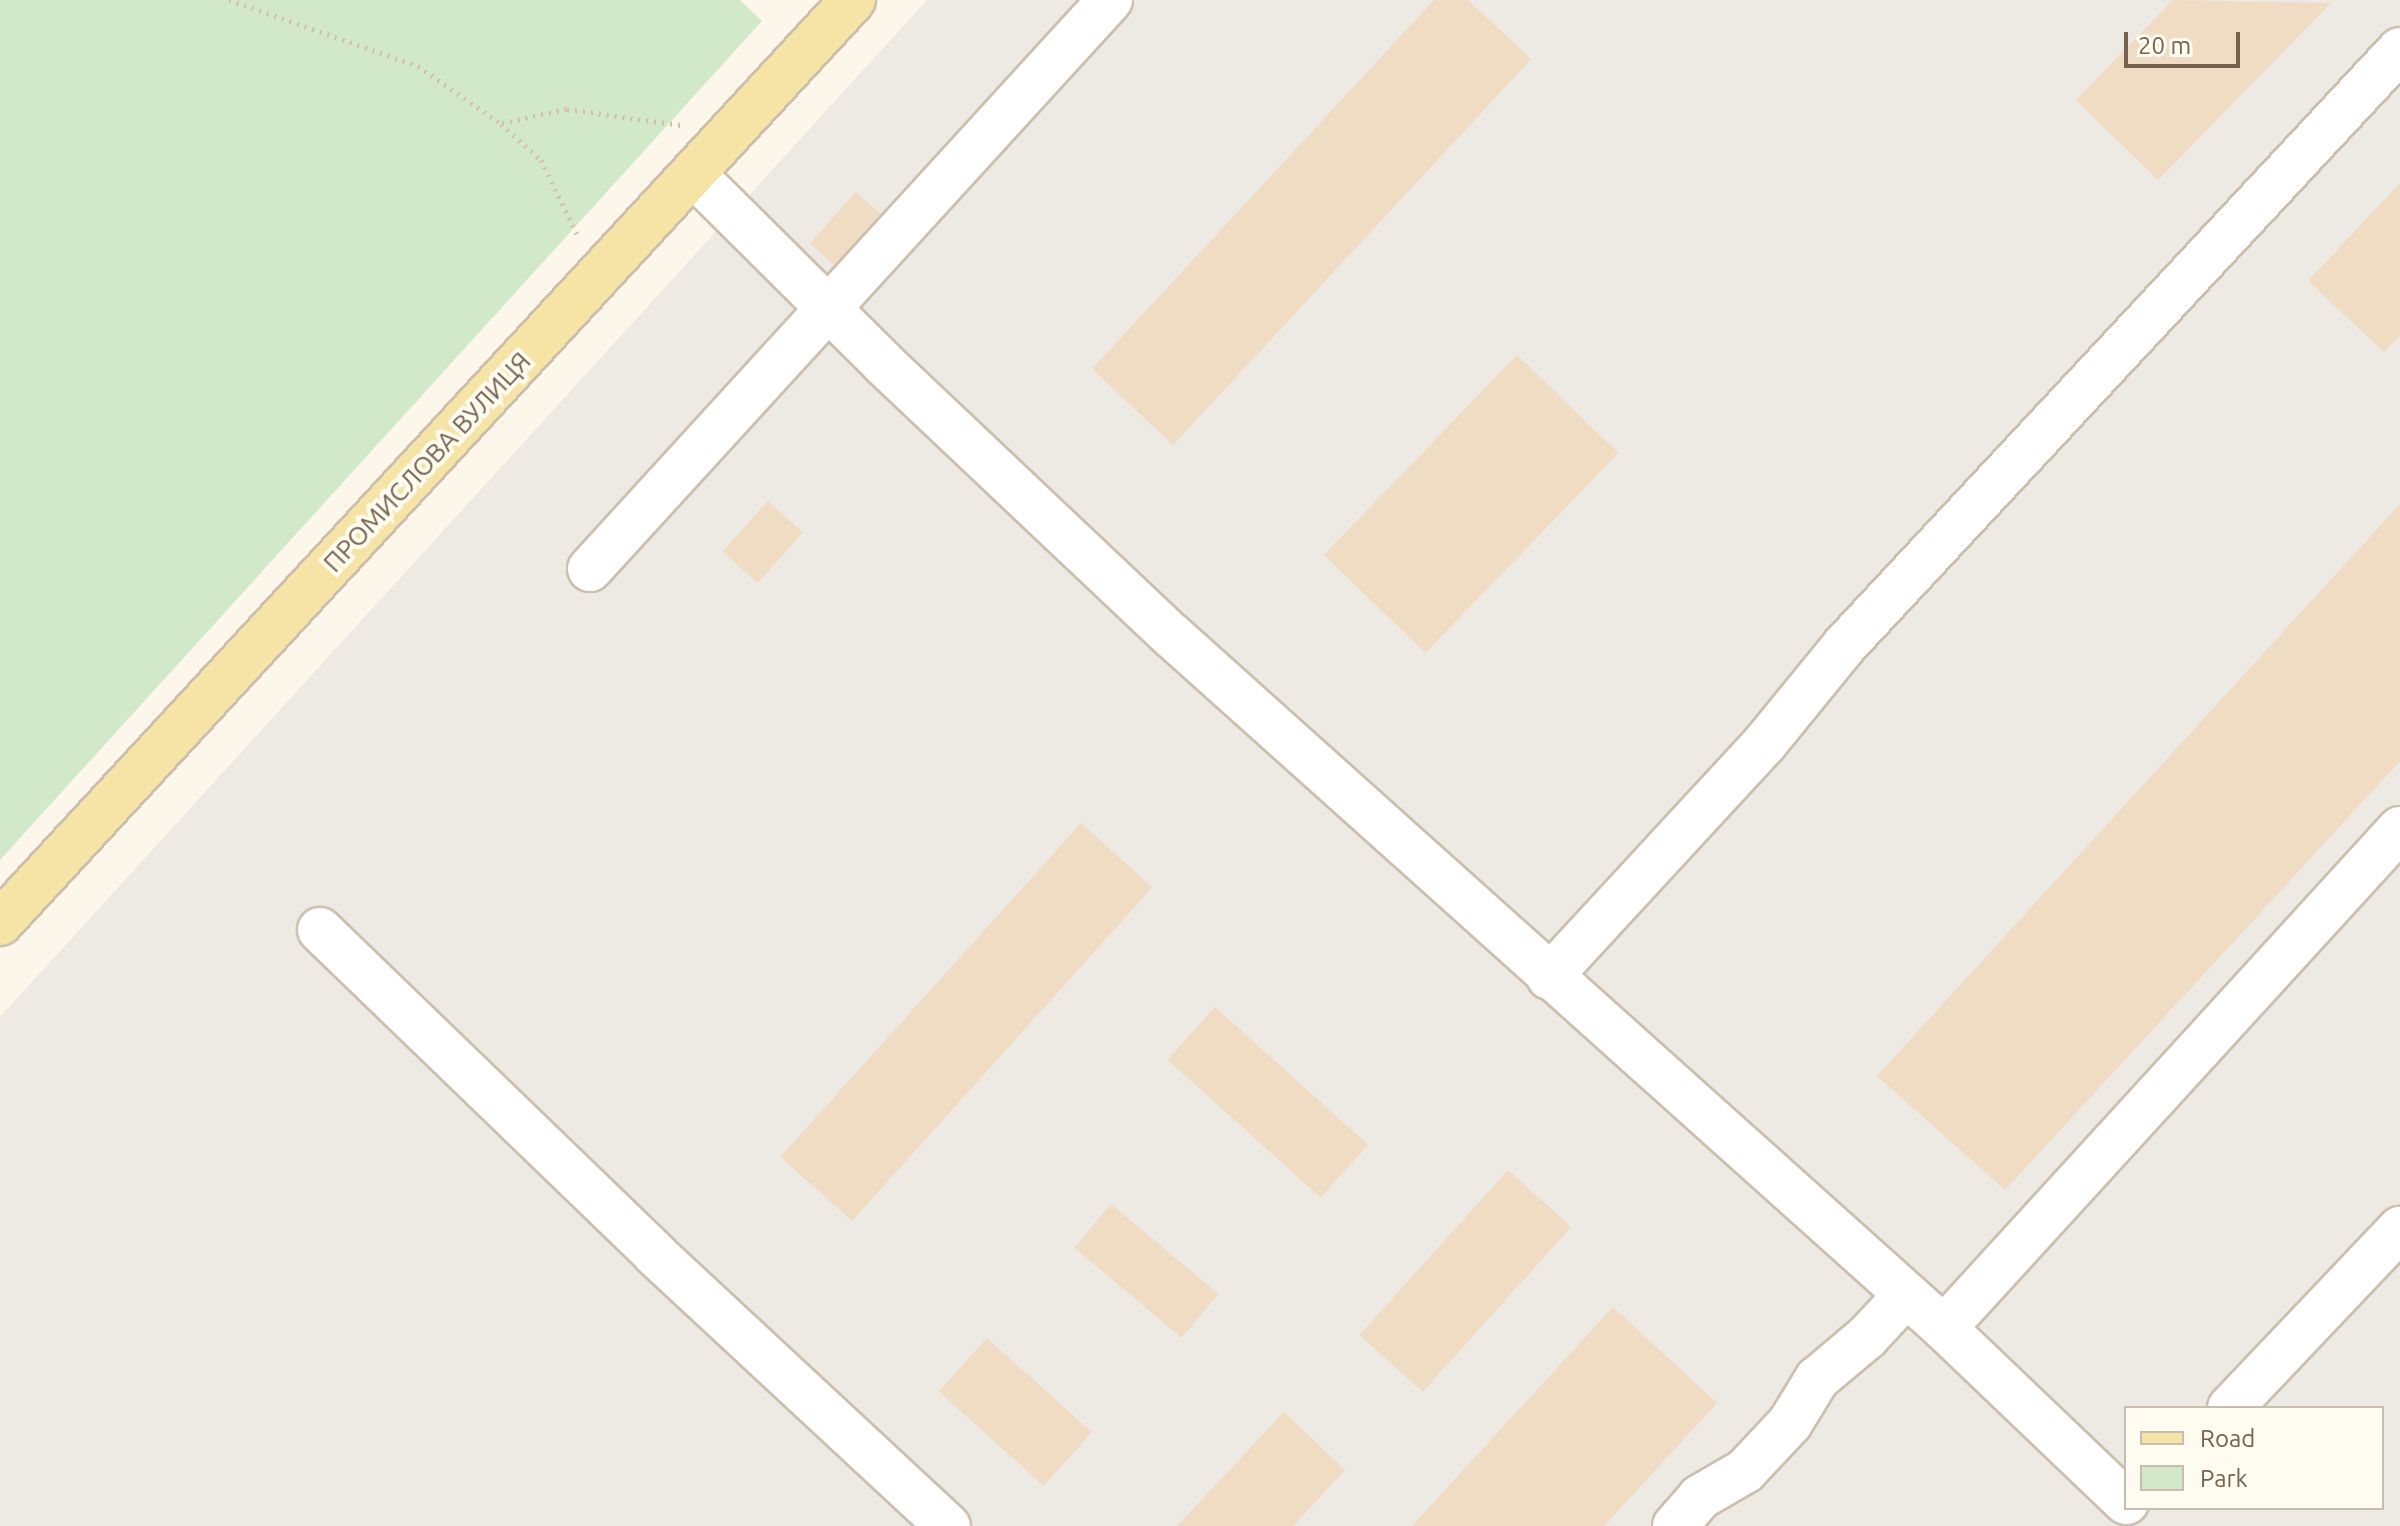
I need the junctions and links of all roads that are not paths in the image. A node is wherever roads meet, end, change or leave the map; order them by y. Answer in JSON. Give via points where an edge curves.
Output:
{"nodes":[{"id":1,"x":853,"y":0,"type":"edge"},
{"id":2,"x":1110,"y":0,"type":"edge"},
{"id":3,"x":2400,"y":50,"type":"edge"},
{"id":4,"x":693,"y":174,"type":"junction"},
{"id":5,"x":829,"y":307,"type":"junction"},
{"id":6,"x":590,"y":569,"type":"dead end"},
{"id":7,"x":2400,"y":829,"type":"edge"},
{"id":8,"x":0,"y":923,"type":"edge"},
{"id":9,"x":320,"y":930,"type":"dead end"},
{"id":10,"x":1549,"y":977,"type":"junction"},
{"id":11,"x":2400,"y":1229,"type":"edge"},
{"id":12,"x":1906,"y":1295,"type":"junction"},
{"id":13,"x":1944,"y":1328,"type":"junction"},
{"id":14,"x":2232,"y":1406,"type":"edge"},
{"id":15,"x":2124,"y":1505,"type":"edge"},
{"id":16,"x":948,"y":1526,"type":"edge"},
{"id":17,"x":1675,"y":1526,"type":"edge"}],
"edges":[{"from":1,"to":4,"type":"main road","name":"ПРОМИСЛОВА ВУЛИЦЯ"},
{"from":2,"to":5,"type":"lane"},
{"from":3,"to":10,"type":"lane","via":[[1844,646],[1765,743]]},
{"from":4,"to":5,"type":"lane"},
{"from":4,"to":8,"type":"main road","name":"ПРОМИСЛОВА ВУЛИЦЯ"},
{"from":5,"to":6,"type":"lane"},
{"from":5,"to":10,"type":"lane","via":[[1148,613]]},
{"from":7,"to":13,"type":"lane"},
{"from":9,"to":16,"type":"lane"},
{"from":10,"to":12,"type":"lane"},
{"from":11,"to":14,"type":"lane"},
{"from":12,"to":13,"type":"lane"},
{"from":12,"to":17,"type":"lane","via":[[1817,1379],[1790,1423],[1745,1471],[1700,1497]]},
{"from":13,"to":15,"type":"lane"}]}
